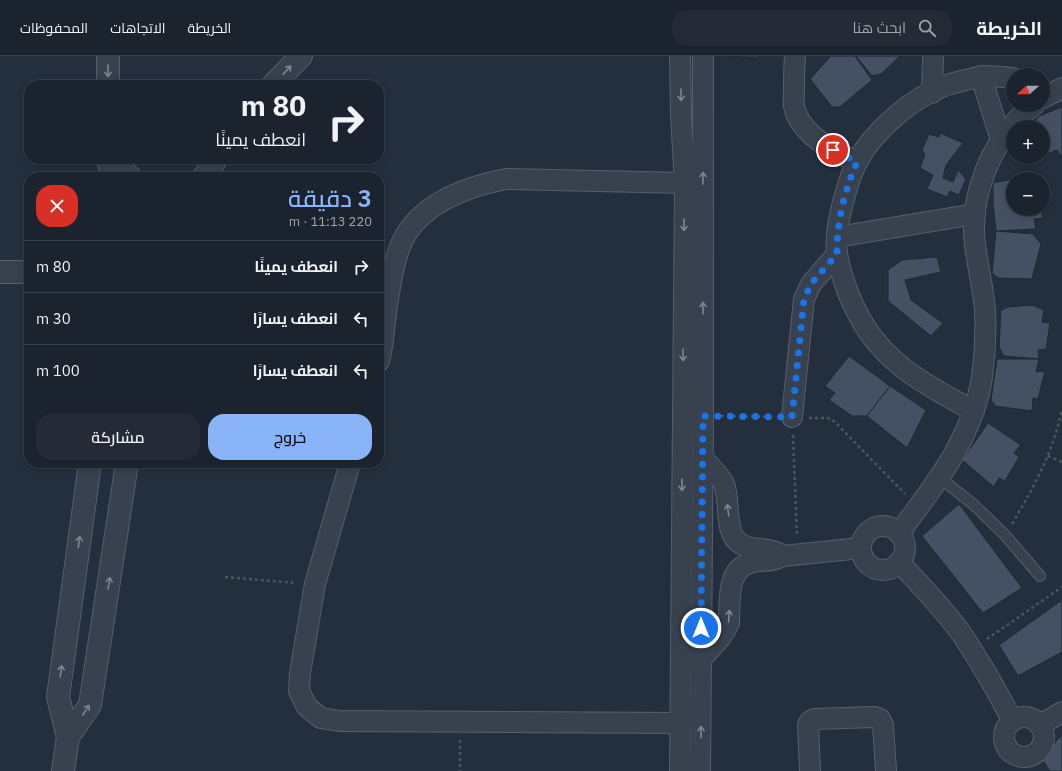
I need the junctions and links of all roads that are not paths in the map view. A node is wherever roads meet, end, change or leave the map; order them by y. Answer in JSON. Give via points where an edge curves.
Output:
{"nodes":[{"id":1,"x":108,"y":56,"type":"edge"},
{"id":2,"x":301,"y":56,"type":"edge"},
{"id":3,"x":680,"y":56,"type":"edge"},
{"id":4,"x":703,"y":56,"type":"edge"},
{"id":5,"x":795,"y":56,"type":"edge"},
{"id":6,"x":933,"y":56,"type":"edge"},
{"id":7,"x":982,"y":76,"type":"junction"},
{"id":8,"x":1006,"y":78,"type":"edge"},
{"id":9,"x":108,"y":80,"type":"edge"},
{"id":10,"x":278,"y":80,"type":"edge"},
{"id":11,"x":932,"y":92,"type":"junction"},
{"id":12,"x":1026,"y":112,"type":"edge"},
{"id":13,"x":681,"y":116,"type":"junction"},
{"id":14,"x":703,"y":117,"type":"junction"},
{"id":15,"x":1001,"y":140,"type":"junction"},
{"id":16,"x":857,"y":162,"type":"junction"},
{"id":17,"x":109,"y":167,"type":"edge"},
{"id":18,"x":120,"y":172,"type":"edge"},
{"id":19,"x":685,"y":183,"type":"junction"},
{"id":20,"x":975,"y":214,"type":"junction"},
{"id":21,"x":837,"y":245,"type":"junction"},
{"id":22,"x":0,"y":272,"type":"edge"},
{"id":23,"x":24,"y":273,"type":"edge"},
{"id":24,"x":384,"y":325,"type":"edge"},
{"id":25,"x":974,"y":411,"type":"junction"},
{"id":26,"x":792,"y":417,"type":"road end"},
{"id":27,"x":703,"y":458,"type":"junction"},
{"id":28,"x":89,"y":468,"type":"edge"},
{"id":29,"x":126,"y":468,"type":"edge"},
{"id":30,"x":349,"y":468,"type":"edge"},
{"id":31,"x":940,"y":478,"type":"junction"},
{"id":32,"x":899,"y":532,"type":"junction"},
{"id":33,"x":742,"y":544,"type":"junction"},
{"id":34,"x":861,"y":548,"type":"junction"},
{"id":35,"x":790,"y":555,"type":"junction"},
{"id":36,"x":899,"y":562,"type":"junction"},
{"id":37,"x":742,"y":566,"type":"junction"},
{"id":38,"x":1040,"y":576,"type":"dead end"},
{"id":39,"x":701,"y":659,"type":"junction"},
{"id":40,"x":1062,"y":712,"type":"edge"},
{"id":41,"x":1012,"y":720,"type":"junction"},
{"id":42,"x":681,"y":723,"type":"junction"},
{"id":43,"x":1040,"y":725,"type":"junction"},
{"id":44,"x":68,"y":736,"type":"junction"},
{"id":45,"x":1019,"y":764,"type":"edge"},
{"id":46,"x":63,"y":771,"type":"edge"},
{"id":47,"x":680,"y":771,"type":"edge"},
{"id":48,"x":700,"y":771,"type":"edge"},
{"id":49,"x":810,"y":771,"type":"edge"},
{"id":50,"x":886,"y":771,"type":"edge"}],
"edges":[{"from":1,"to":9,"type":"street","one_way":true},
{"from":10,"to":2,"type":"street","one_way":true},
{"from":3,"to":13,"type":"street","one_way":true},
{"from":4,"to":14,"type":"street"},
{"from":5,"to":16,"type":"street","via":[[794,106],[798,119],[825,146]]},
{"from":6,"to":11,"type":"street"},
{"from":7,"to":8,"type":"street"},
{"from":7,"to":11,"type":"street","via":[[947,85]]},
{"from":7,"to":15,"type":"street"},
{"from":11,"to":16,"type":"street","via":[[887,123]]},
{"from":12,"to":15,"type":"street"},
{"from":13,"to":14,"type":"street"},
{"from":13,"to":19,"type":"street"},
{"from":27,"to":14,"type":"street","one_way":true},
{"from":15,"to":20,"type":"street","via":[[987,165],[978,192]]},
{"from":16,"to":21,"type":"street","via":[[848,183],[839,218]]},
{"from":17,"to":18,"type":"street"},
{"from":19,"to":24,"type":"street","via":[[506,179],[485,183],[462,192],[428,209],[412,226],[401,244]]},
{"from":19,"to":42,"type":"street","one_way":true},
{"from":20,"to":21,"type":"street"},
{"from":20,"to":25,"type":"street","via":[[975,249],[985,309],[986,344],[982,378]]},
{"from":21,"to":25,"type":"street","via":[[846,286],[859,317],[880,349],[905,371]]},
{"from":21,"to":26,"type":"street","via":[[804,299]]},
{"from":22,"to":23,"type":"street"},
{"from":25,"to":31,"type":"street","via":[[958,447]]},
{"from":33,"to":27,"type":"street","one_way":true,"via":[[735,539],[730,530],[723,483]]},
{"from":27,"to":39,"type":"street"},
{"from":44,"to":28,"type":"street","one_way":true,"via":[[58,696]]},
{"from":44,"to":29,"type":"street","one_way":true,"via":[[90,704]]},
{"from":30,"to":42,"type":"street","via":[[315,584],[300,673],[299,690],[307,707],[321,718],[338,721]]},
{"from":31,"to":32,"type":"street"},
{"from":31,"to":38,"type":"lane","via":[[974,505],[1005,535]]},
{"from":32,"to":34,"type":"street","via":[[888,526],[872,529],[864,537]]},
{"from":32,"to":36,"type":"street","via":[[905,550]]},
{"from":33,"to":35,"type":"street"},
{"from":33,"to":37,"type":"street"},
{"from":34,"to":35,"type":"street"},
{"from":34,"to":36,"type":"street","via":[[865,560],[876,568],[889,569]]},
{"from":35,"to":37,"type":"street"},
{"from":36,"to":41,"type":"street","via":[[962,636],[989,677]]},
{"from":39,"to":37,"type":"street","one_way":true,"via":[[724,634],[729,623],[732,584],[735,574]]},
{"from":48,"to":39,"type":"street","one_way":true},
{"from":40,"to":43,"type":"street"},
{"from":41,"to":43,"type":"street","via":[[1028,717]]},
{"from":41,"to":45,"type":"street","via":[[1004,733],[1004,741]]},
{"from":42,"to":47,"type":"street"},
{"from":43,"to":45,"type":"street","via":[[1044,734],[1039,751]]},
{"from":44,"to":46,"type":"street"},
{"from":49,"to":50,"type":"street","via":[[810,721],[875,717],[880,719],[883,725]]}]}
